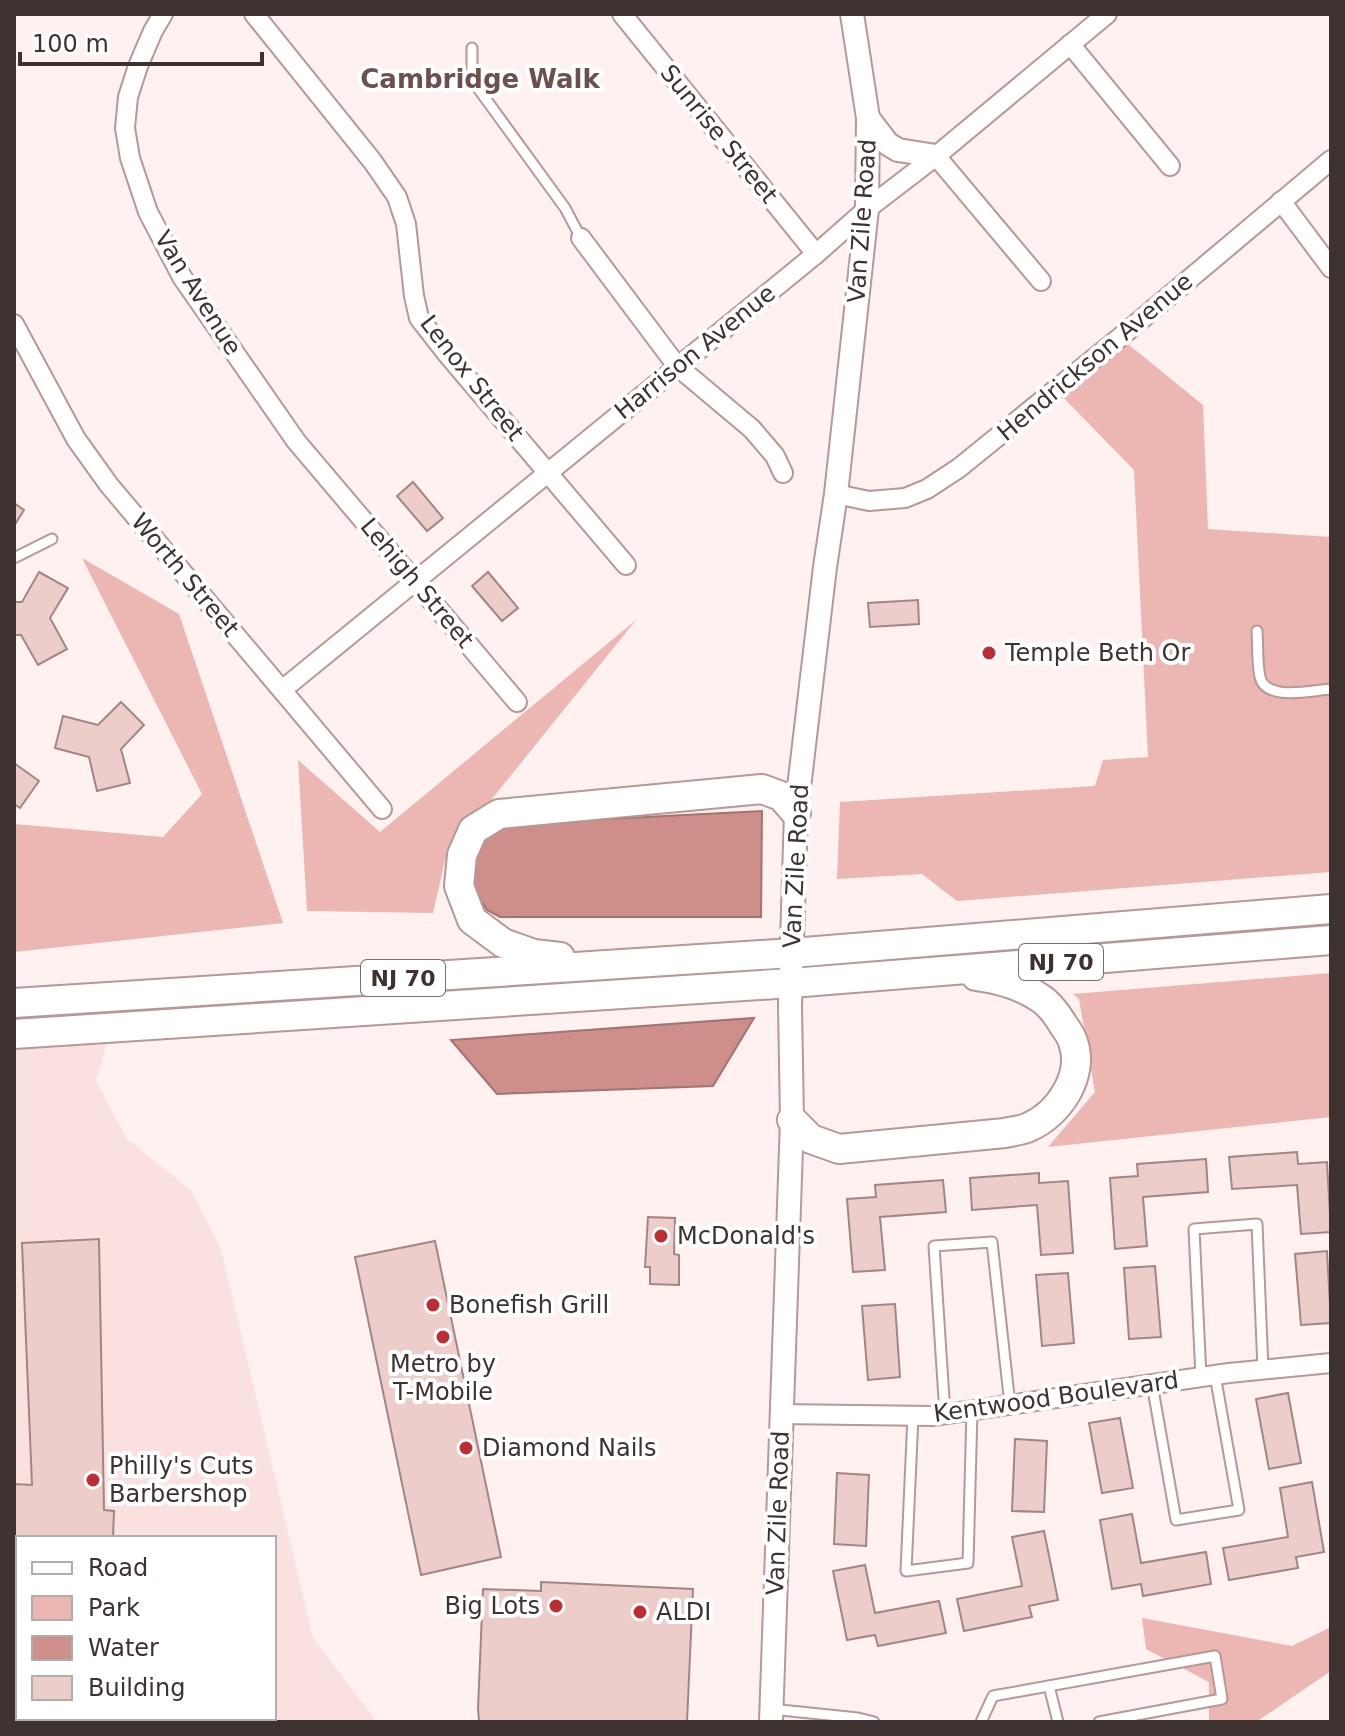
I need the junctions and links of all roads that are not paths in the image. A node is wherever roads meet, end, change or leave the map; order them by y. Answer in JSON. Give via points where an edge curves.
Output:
{"nodes":[{"id":1,"x":163,"y":14,"type":"edge"},
{"id":2,"x":254,"y":14,"type":"edge"},
{"id":3,"x":622,"y":14,"type":"edge"},
{"id":4,"x":852,"y":14,"type":"edge"},
{"id":5,"x":1107,"y":14,"type":"edge"},
{"id":6,"x":1070,"y":44,"type":"junction"},
{"id":7,"x":472,"y":48,"type":"dead end"},
{"id":8,"x":868,"y":118,"type":"junction"},
{"id":9,"x":936,"y":156,"type":"junction"},
{"id":10,"x":1331,"y":160,"type":"edge"},
{"id":11,"x":1170,"y":166,"type":"dead end"},
{"id":12,"x":1281,"y":201,"type":"junction"},
{"id":13,"x":867,"y":209,"type":"junction"},
{"id":14,"x":581,"y":238,"type":"joint"},
{"id":15,"x":816,"y":254,"type":"junction"},
{"id":16,"x":1331,"y":268,"type":"edge"},
{"id":17,"x":1041,"y":281,"type":"dead end"},
{"id":18,"x":14,"y":324,"type":"edge"},
{"id":19,"x":677,"y":366,"type":"junction"},
{"id":20,"x":316,"y":465,"type":"joint"},
{"id":21,"x":547,"y":473,"type":"junction"},
{"id":22,"x":783,"y":473,"type":"dead end"},
{"id":23,"x":836,"y":494,"type":"junction"},
{"id":24,"x":52,"y":539,"type":"dead end"},
{"id":25,"x":14,"y":558,"type":"edge"},
{"id":26,"x":626,"y":565,"type":"dead end"},
{"id":27,"x":415,"y":581,"type":"junction"},
{"id":28,"x":1257,"y":631,"type":"dead end"},
{"id":29,"x":1331,"y":689,"type":"edge"},
{"id":30,"x":282,"y":690,"type":"junction"},
{"id":31,"x":517,"y":702,"type":"dead end"},
{"id":32,"x":382,"y":809,"type":"dead end"},
{"id":33,"x":796,"y":813,"type":"junction"},
{"id":34,"x":1331,"y":909,"type":"edge"},
{"id":35,"x":1331,"y":940,"type":"edge"},
{"id":36,"x":792,"y":953,"type":"junction"},
{"id":37,"x":617,"y":964,"type":"junction"},
{"id":38,"x":944,"y":971,"type":"junction"},
{"id":39,"x":791,"y":983,"type":"junction"},
{"id":40,"x":14,"y":1003,"type":"edge"},
{"id":41,"x":14,"y":1034,"type":"edge"},
{"id":42,"x":792,"y":1120,"type":"junction"},
{"id":43,"x":1331,"y":1363,"type":"edge"},
{"id":44,"x":1263,"y":1370,"type":"junction"},
{"id":45,"x":1208,"y":1376,"type":"junction"},
{"id":46,"x":1152,"y":1384,"type":"junction"},
{"id":47,"x":1010,"y":1405,"type":"junction"},
{"id":48,"x":972,"y":1410,"type":"junction"},
{"id":49,"x":780,"y":1414,"type":"junction"},
{"id":50,"x":945,"y":1414,"type":"junction"},
{"id":51,"x":913,"y":1416,"type":"junction"},
{"id":52,"x":1049,"y":1686,"type":"junction"},
{"id":53,"x":771,"y":1715,"type":"edge"},
{"id":54,"x":874,"y":1722,"type":"edge"},
{"id":55,"x":981,"y":1722,"type":"edge"},
{"id":56,"x":1058,"y":1722,"type":"edge"},
{"id":57,"x":1099,"y":1722,"type":"edge"}],
"edges":[{"from":1,"to":20,"type":"street","name":"Van Avenue","via":[[138,66],[126,120],[130,158],[148,212],[182,277]]},
{"from":2,"to":21,"type":"street","name":"Lenox Street","via":[[397,197],[406,224],[419,318]]},
{"from":3,"to":15,"type":"street","name":"Sunrise Street"},
{"from":4,"to":8,"type":"street","name":"Van Zile Road"},
{"from":5,"to":6,"type":"street","name":"Harrison Avenue"},
{"from":6,"to":9,"type":"street","name":"Harrison Avenue"},
{"from":6,"to":11,"type":"street"},
{"from":7,"to":14,"type":"lane","via":[[472,80]]},
{"from":8,"to":9,"type":"street","via":[[898,150]]},
{"from":8,"to":13,"type":"street","name":"Van Zile Road"},
{"from":9,"to":13,"type":"street","name":"Harrison Avenue"},
{"from":9,"to":17,"type":"street"},
{"from":10,"to":12,"type":"street","name":"Hendrickson Avenue"},
{"from":12,"to":16,"type":"street"},
{"from":12,"to":23,"type":"street","name":"Hendrickson Avenue","via":[[959,468],[905,498],[869,501]]},
{"from":13,"to":15,"type":"street","name":"Harrison Avenue"},
{"from":13,"to":23,"type":"street","name":"Van Zile Road"},
{"from":14,"to":19,"type":"street"},
{"from":15,"to":19,"type":"street","name":"Harrison Avenue"},
{"from":18,"to":30,"type":"street","name":"Worth Street","via":[[76,439],[101,474]]},
{"from":19,"to":21,"type":"street","name":"Harrison Avenue"},
{"from":19,"to":22,"type":"street","via":[[752,429]]},
{"from":20,"to":27,"type":"street","name":"Lehigh Street"},
{"from":21,"to":26,"type":"street","name":"Lenox Street"},
{"from":21,"to":27,"type":"street","name":"Harrison Avenue"},
{"from":23,"to":33,"type":"street","name":"Van Zile Road"},
{"from":24,"to":25,"type":"lane"},
{"from":27,"to":30,"type":"street","name":"Harrison Avenue"},
{"from":27,"to":31,"type":"street","name":"Lehigh Street"},
{"from":28,"to":29,"type":"lane","via":[[1264,686],[1280,693]]},
{"from":30,"to":32,"type":"street","name":"Worth Street"},
{"from":33,"to":36,"type":"street","name":"Van Zile Road"},
{"from":33,"to":37,"type":"highway","via":[[781,796],[762,789],[499,814],[473,830],[462,855],[459,886],[472,920],[503,943],[534,954]]},
{"from":34,"to":36,"type":"highway","number":"NJ 70"},
{"from":35,"to":38,"type":"highway","number":"NJ 70"},
{"from":36,"to":37,"type":"highway","number":"NJ 70"},
{"from":36,"to":39,"type":"street","name":"Van Zile Road"},
{"from":37,"to":40,"type":"highway","number":"NJ 70"},
{"from":38,"to":39,"type":"highway","number":"NJ 70"},
{"from":38,"to":42,"type":"highway","via":[[1008,983],[1041,998],[1058,1016],[1073,1041],[1075,1059],[1072,1081],[1047,1116],[1005,1133],[839,1149],[811,1139]]},
{"from":39,"to":41,"type":"highway","number":"NJ 70"},
{"from":39,"to":42,"type":"street","name":"Van Zile Road"},
{"from":42,"to":49,"type":"street","name":"Van Zile Road"},
{"from":43,"to":44,"type":"street","name":"Kentwood Boulevard"},
{"from":44,"to":45,"type":"street","name":"Kentwood Boulevard"},
{"from":44,"to":45,"type":"lane","via":[[1257,1224],[1194,1229]]},
{"from":45,"to":46,"type":"street","name":"Kentwood Boulevard"},
{"from":45,"to":46,"type":"lane","via":[[1239,1510],[1176,1520]]},
{"from":46,"to":47,"type":"street","name":"Kentwood Boulevard"},
{"from":47,"to":48,"type":"street","name":"Kentwood Boulevard"},
{"from":47,"to":50,"type":"lane","via":[[992,1242],[934,1246]]},
{"from":48,"to":50,"type":"street","name":"Kentwood Boulevard"},
{"from":48,"to":51,"type":"lane","via":[[968,1563],[906,1571]]},
{"from":49,"to":51,"type":"street","name":"Kentwood Boulevard"},
{"from":49,"to":53,"type":"street","name":"Van Zile Road"},
{"from":50,"to":51,"type":"street","name":"Kentwood Boulevard"},
{"from":52,"to":55,"type":"lane","via":[[993,1696]]},
{"from":52,"to":56,"type":"lane"},
{"from":52,"to":57,"type":"lane","via":[[1215,1656],[1222,1699]]},
{"from":53,"to":54,"type":"lane"}]}
